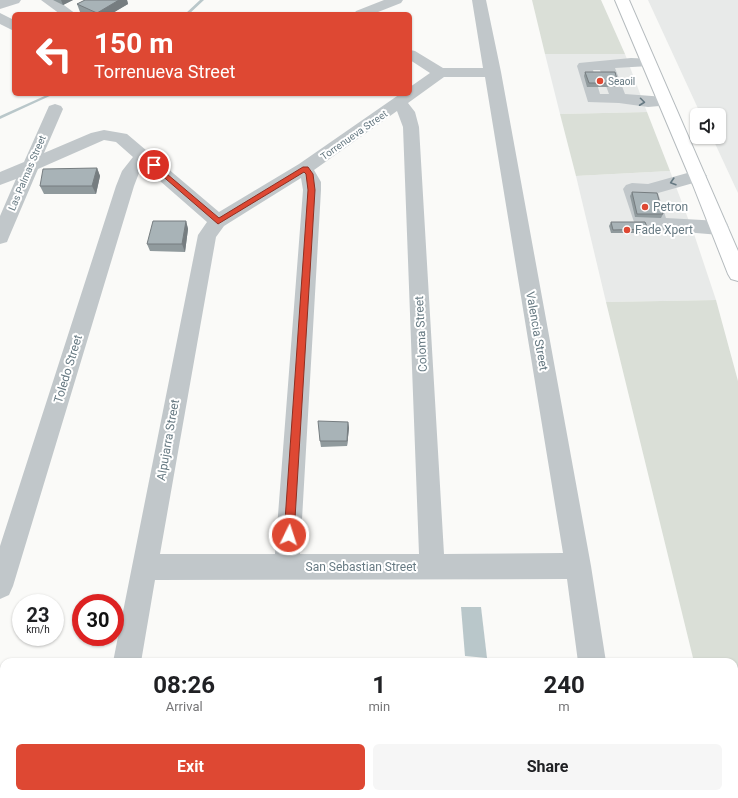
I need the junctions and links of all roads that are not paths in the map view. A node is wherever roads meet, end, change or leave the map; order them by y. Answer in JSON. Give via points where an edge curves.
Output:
{"nodes":[{"id":1,"x":14,"y":0,"type":"edge"},
{"id":2,"x":48,"y":0,"type":"edge"},
{"id":3,"x":396,"y":0,"type":"edge"},
{"id":4,"x":404,"y":0,"type":"edge"},
{"id":5,"x":479,"y":0,"type":"edge"},
{"id":6,"x":622,"y":0,"type":"edge"},
{"id":7,"x":0,"y":6,"type":"edge"},
{"id":8,"x":66,"y":12,"type":"edge"},
{"id":9,"x":366,"y":12,"type":"edge"},
{"id":10,"x":404,"y":12,"type":"edge"},
{"id":11,"x":0,"y":17,"type":"edge"},
{"id":12,"x":12,"y":26,"type":"edge"},
{"id":13,"x":412,"y":55,"type":"edge"},
{"id":14,"x":649,"y":62,"type":"junction"},
{"id":15,"x":601,"y":65,"type":"junction"},
{"id":16,"x":493,"y":72,"type":"junction"},
{"id":17,"x":440,"y":73,"type":"junction"},
{"id":18,"x":412,"y":95,"type":"edge"},
{"id":19,"x":410,"y":96,"type":"edge"},
{"id":20,"x":613,"y":98,"type":"junction"},
{"id":21,"x":666,"y":102,"type":"junction"},
{"id":22,"x":400,"y":104,"type":"junction"},
{"id":23,"x":55,"y":109,"type":"dead end"},
{"id":24,"x":143,"y":156,"type":"junction"},
{"id":25,"x":30,"y":167,"type":"junction"},
{"id":26,"x":305,"y":168,"type":"junction"},
{"id":27,"x":698,"y":176,"type":"junction"},
{"id":28,"x":0,"y":179,"type":"edge"},
{"id":29,"x":218,"y":221,"type":"junction"},
{"id":30,"x":720,"y":228,"type":"junction"},
{"id":31,"x":0,"y":237,"type":"edge"},
{"id":32,"x":738,"y":274,"type":"edge"},
{"id":33,"x":578,"y":566,"type":"junction"},
{"id":34,"x":144,"y":567,"type":"junction"},
{"id":35,"x":287,"y":567,"type":"junction"},
{"id":36,"x":432,"y":567,"type":"junction"},
{"id":37,"x":0,"y":586,"type":"edge"},
{"id":38,"x":128,"y":658,"type":"edge"},
{"id":39,"x":591,"y":658,"type":"edge"}],
"edges":[{"from":1,"to":7,"type":"street"},
{"from":2,"to":8,"type":"street"},
{"from":3,"to":9,"type":"street"},
{"from":4,"to":10,"type":"street"},
{"from":5,"to":16,"type":"street","name":"Valencia Street"},
{"from":6,"to":14,"type":"main road"},
{"from":11,"to":12,"type":"street"},
{"from":13,"to":17,"type":"street"},
{"from":14,"to":15,"type":"street"},
{"from":14,"to":21,"type":"main road"},
{"from":15,"to":20,"type":"street"},
{"from":15,"to":20,"type":"street","via":[[584,66],[594,99]]},
{"from":16,"to":17,"type":"street"},
{"from":16,"to":33,"type":"street","name":"Valencia Street"},
{"from":17,"to":18,"type":"street","name":"Torrenueva Street"},
{"from":19,"to":22,"type":"street","name":"Torrenueva Street"},
{"from":20,"to":21,"type":"street","one_way":true},
{"from":21,"to":27,"type":"main road"},
{"from":22,"to":26,"type":"street","name":"Torrenueva Street"},
{"from":22,"to":36,"type":"street","name":"Coloma Street","via":[[407,112],[411,128]]},
{"from":23,"to":25,"type":"street","name":"Las Palmas Street"},
{"from":24,"to":25,"type":"street","via":[[121,138],[104,135]]},
{"from":24,"to":29,"type":"street"},
{"from":24,"to":37,"type":"street","name":"Toledo Street","via":[[131,171],[125,186]]},
{"from":25,"to":28,"type":"street"},
{"from":25,"to":31,"type":"street","name":"Las Palmas Street"},
{"from":26,"to":29,"type":"street","name":"Torrenueva Street"},
{"from":26,"to":35,"type":"street","via":[[312,182],[312,190]]},
{"from":27,"to":30,"type":"main road"},
{"from":27,"to":30,"type":"street","one_way":true,"via":[[648,190],[632,190],[642,224]]},
{"from":29,"to":34,"type":"street","name":"Alpujarra Street","via":[[205,241]]},
{"from":30,"to":32,"type":"main road"},
{"from":33,"to":36,"type":"street","name":"San Sebastian Street"},
{"from":33,"to":39,"type":"street","name":"Valencia Street"},
{"from":34,"to":35,"type":"street","name":"San Sebastian Street"},
{"from":34,"to":38,"type":"street","name":"Alpujarra Street"},
{"from":35,"to":36,"type":"street","name":"San Sebastian Street"}]}
